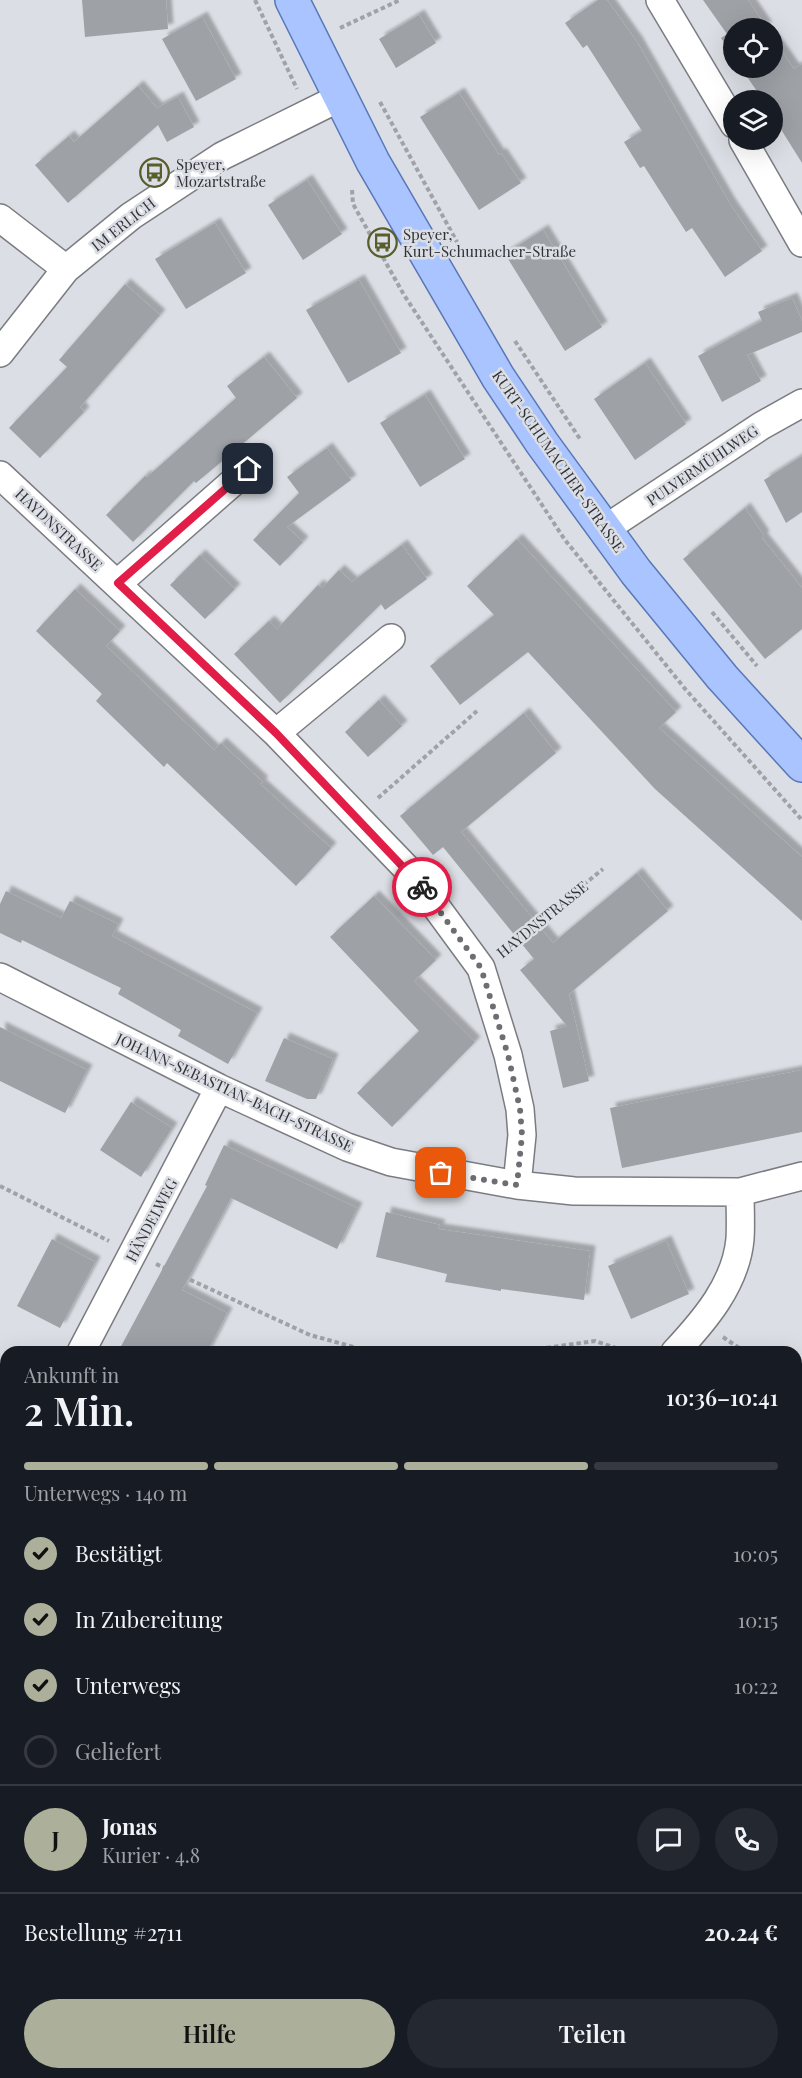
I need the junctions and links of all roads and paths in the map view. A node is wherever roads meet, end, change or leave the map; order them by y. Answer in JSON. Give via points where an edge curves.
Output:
{"nodes":[{"id":1,"x":292,"y":0,"type":"edge"},
{"id":2,"x":400,"y":0,"type":"edge"},
{"id":3,"x":660,"y":0,"type":"edge"},
{"id":4,"x":334,"y":19,"type":"dead end"},
{"id":5,"x":338,"y":29,"type":"junction"},
{"id":6,"x":344,"y":38,"type":"dead end"},
{"id":7,"x":376,"y":95,"type":"dead end"},
{"id":8,"x":339,"y":98,"type":"junction"},
{"id":9,"x":723,"y":106,"type":"edge"},
{"id":10,"x":749,"y":150,"type":"edge"},
{"id":11,"x":0,"y":218,"type":"edge"},
{"id":12,"x":802,"y":243,"type":"edge"},
{"id":13,"x":457,"y":251,"type":"dead end"},
{"id":14,"x":66,"y":269,"type":"junction"},
{"id":15,"x":406,"y":289,"type":"dead end"},
{"id":16,"x":404,"y":295,"type":"dead end"},
{"id":17,"x":513,"y":338,"type":"dead end"},
{"id":18,"x":0,"y":353,"type":"edge"},
{"id":19,"x":802,"y":403,"type":"edge"},
{"id":20,"x":584,"y":445,"type":"dead end"},
{"id":21,"x":248,"y":469,"type":"dead end"},
{"id":22,"x":0,"y":475,"type":"edge"},
{"id":23,"x":605,"y":529,"type":"junction"},
{"id":24,"x":118,"y":583,"type":"junction"},
{"id":25,"x":711,"y":611,"type":"dead end"},
{"id":26,"x":391,"y":638,"type":"dead end"},
{"id":27,"x":762,"y":673,"type":"dead end"},
{"id":28,"x":477,"y":711,"type":"dead end"},
{"id":29,"x":276,"y":733,"type":"junction"},
{"id":30,"x":802,"y":765,"type":"edge"},
{"id":31,"x":357,"y":817,"type":"junction"},
{"id":32,"x":603,"y":869,"type":"dead end"},
{"id":33,"x":481,"y":968,"type":"junction"},
{"id":34,"x":0,"y":977,"type":"edge"},
{"id":35,"x":219,"y":1088,"type":"junction"},
{"id":36,"x":802,"y":1176,"type":"edge"},
{"id":37,"x":517,"y":1185,"type":"junction"},
{"id":38,"x":0,"y":1186,"type":"edge"},
{"id":39,"x":740,"y":1192,"type":"junction"},
{"id":40,"x":133,"y":1254,"type":"junction"},
{"id":41,"x":84,"y":1346,"type":"edge"},
{"id":42,"x":350,"y":1346,"type":"edge"},
{"id":43,"x":560,"y":1346,"type":"edge"},
{"id":44,"x":610,"y":1346,"type":"edge"},
{"id":45,"x":681,"y":1346,"type":"edge"}],
"edges":[{"from":1,"to":8,"type":"main road","name":"KURT-SCHUMACHER-STRASSE"},
{"from":2,"to":5,"type":"path"},
{"from":3,"to":9,"type":"street"},
{"from":4,"to":5,"type":"path"},
{"from":5,"to":6,"type":"path"},
{"from":7,"to":13,"type":"path","via":[[457,238]]},
{"from":8,"to":14,"type":"street","name":"IM ERLICH","via":[[203,168],[131,216]]},
{"from":8,"to":23,"type":"main road","name":"KURT-SCHUMACHER-STRASSE","via":[[498,377]]},
{"from":10,"to":12,"type":"street"},
{"from":11,"to":14,"type":"street"},
{"from":14,"to":18,"type":"street","name":"IM ERLICH"},
{"from":15,"to":16,"type":"path"},
{"from":17,"to":20,"type":"path"},
{"from":19,"to":23,"type":"street","name":"PULVERMÜHLWEG"},
{"from":21,"to":24,"type":"street"},
{"from":22,"to":24,"type":"street","name":"HAYDNSTRASSE"},
{"from":23,"to":30,"type":"main road","name":"KURT-SCHUMACHER-STRASSE","via":[[722,677]]},
{"from":24,"to":29,"type":"street","name":"HAYDNSTRASSE"},
{"from":25,"to":27,"type":"path"},
{"from":26,"to":29,"type":"street"},
{"from":28,"to":31,"type":"path"},
{"from":29,"to":31,"type":"street","name":"HAYDNSTRASSE"},
{"from":31,"to":33,"type":"street","name":"HAYDNSTRASSE","via":[[412,874]]},
{"from":32,"to":33,"type":"path","name":"HAYDNSTRASSE"},
{"from":33,"to":37,"type":"street","name":"HAYDNSTRASSE","via":[[520,1109],[522,1135]]},
{"from":34,"to":35,"type":"street","name":"JOHANN-SEBASTIAN-BACH-STRASSE"},
{"from":35,"to":37,"type":"street","name":"JOHANN-SEBASTIAN-BACH-STRASSE","via":[[327,1138],[391,1162]]},
{"from":35,"to":40,"type":"street","name":"HÄNDELWEG"},
{"from":36,"to":39,"type":"street","name":"JOHANN-SEBASTIAN-BACH-STRASSE"},
{"from":37,"to":39,"type":"street","name":"JOHANN-SEBASTIAN-BACH-STRASSE","via":[[574,1191]]},
{"from":38,"to":40,"type":"path"},
{"from":39,"to":45,"type":"street","via":[[740,1241],[722,1293]]},
{"from":40,"to":41,"type":"street","name":"HÄNDELWEG"},
{"from":40,"to":42,"type":"path","via":[[310,1335]]},
{"from":43,"to":44,"type":"path","via":[[595,1341]]}]}
